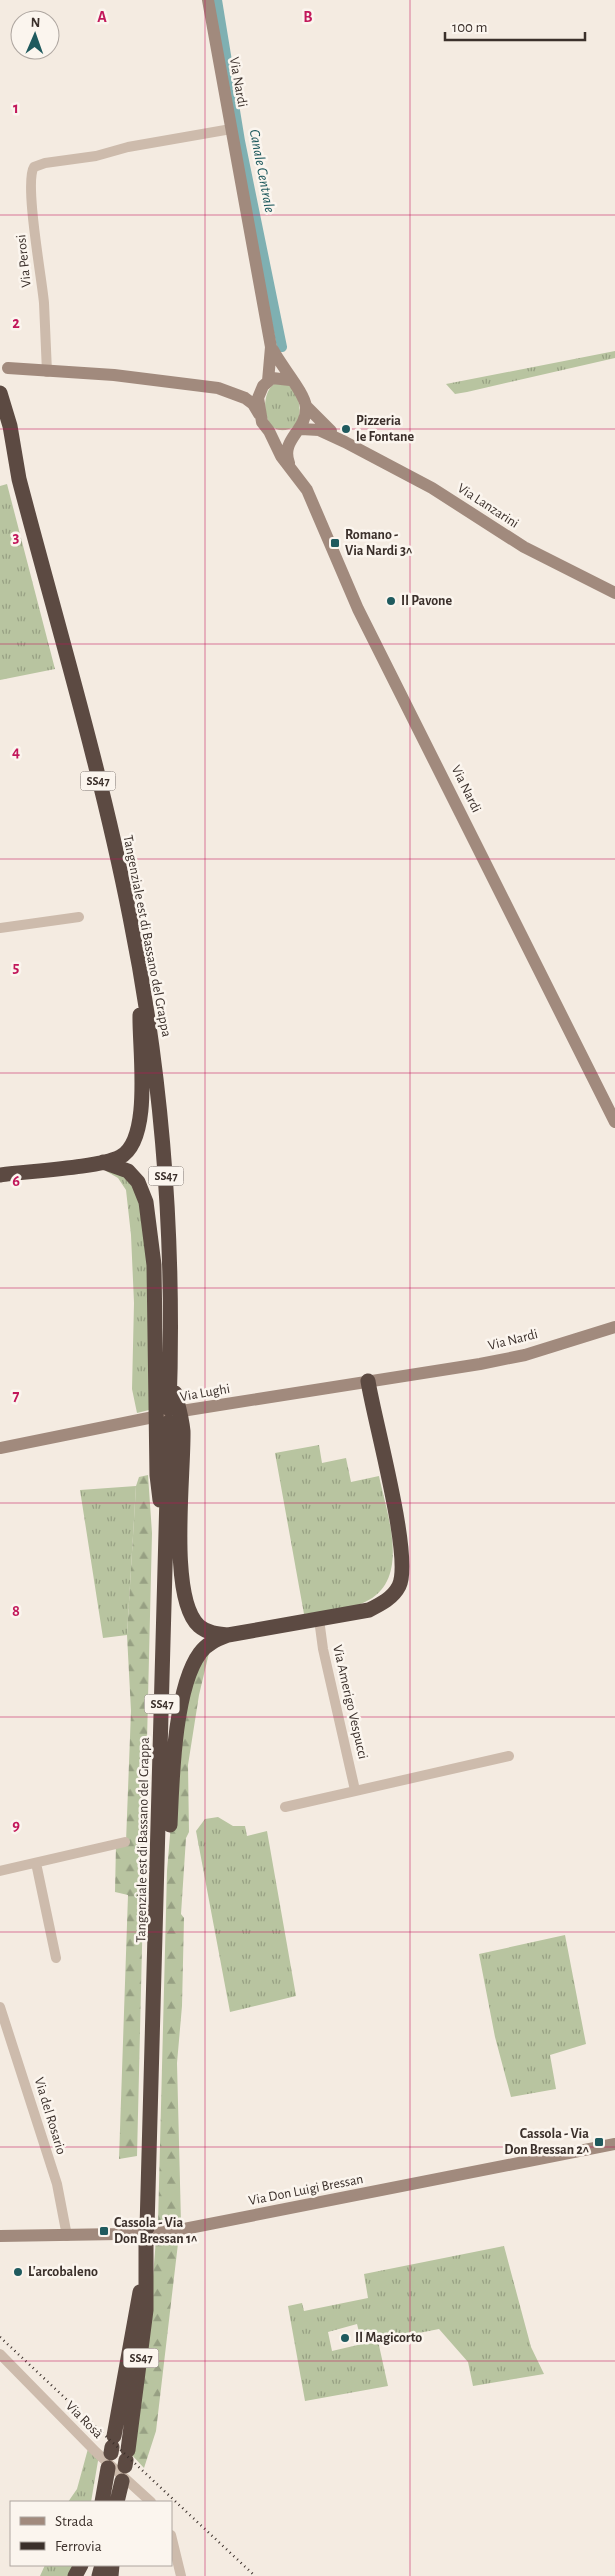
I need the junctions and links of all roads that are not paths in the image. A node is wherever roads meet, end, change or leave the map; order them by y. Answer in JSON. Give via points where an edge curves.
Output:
{"nodes":[{"id":1,"x":208,"y":0,"type":"edge"},
{"id":2,"x":231,"y":129,"type":"junction"},
{"id":3,"x":271,"y":347,"type":"junction"},
{"id":4,"x":8,"y":368,"type":"dead end"},
{"id":5,"x":47,"y":372,"type":"junction"},
{"id":6,"x":290,"y":380,"type":"junction"},
{"id":7,"x":265,"y":383,"type":"junction"},
{"id":8,"x":227,"y":391,"type":"junction"},
{"id":9,"x":0,"y":393,"type":"edge"},
{"id":10,"x":306,"y":406,"type":"junction"},
{"id":11,"x":259,"y":414,"type":"junction"},
{"id":12,"x":0,"y":426,"type":"edge"},
{"id":13,"x":269,"y":431,"type":"junction"},
{"id":14,"x":298,"y":431,"type":"junction"},
{"id":15,"x":345,"y":442,"type":"junction"},
{"id":16,"x":290,"y":468,"type":"junction"},
{"id":17,"x":19,"y":479,"type":"junction"},
{"id":18,"x":615,"y":593,"type":"edge"},
{"id":19,"x":79,"y":917,"type":"dead end"},
{"id":20,"x":0,"y":928,"type":"edge"},
{"id":21,"x":142,"y":981,"type":"junction"},
{"id":22,"x":615,"y":1122,"type":"edge"},
{"id":23,"x":103,"y":1162,"type":"junction"},
{"id":24,"x":0,"y":1174,"type":"edge"},
{"id":25,"x":615,"y":1327,"type":"edge"},
{"id":26,"x":171,"y":1373,"type":"junction"},
{"id":27,"x":416,"y":1374,"type":"joint"},
{"id":28,"x":368,"y":1381,"type":"junction"},
{"id":29,"x":0,"y":1448,"type":"edge"},
{"id":30,"x":166,"y":1541,"type":"junction"},
{"id":31,"x":319,"y":1618,"type":"junction"},
{"id":32,"x":228,"y":1635,"type":"junction"},
{"id":33,"x":509,"y":1756,"type":"dead end"},
{"id":34,"x":356,"y":1790,"type":"junction"},
{"id":35,"x":286,"y":1807,"type":"dead end"},
{"id":36,"x":125,"y":1842,"type":"dead end"},
{"id":37,"x":36,"y":1863,"type":"junction"},
{"id":38,"x":158,"y":1866,"type":"junction"},
{"id":39,"x":0,"y":1871,"type":"edge"},
{"id":40,"x":56,"y":1958,"type":"dead end"},
{"id":41,"x":0,"y":2006,"type":"edge"},
{"id":42,"x":615,"y":2144,"type":"edge"},
{"id":43,"x":0,"y":2236,"type":"edge"},
{"id":44,"x":67,"y":2236,"type":"junction"},
{"id":45,"x":145,"y":2266,"type":"junction"},
{"id":46,"x":0,"y":2354,"type":"edge"},
{"id":47,"x":108,"y":2451,"type":"junction"},
{"id":48,"x":127,"y":2469,"type":"junction"},
{"id":49,"x":102,"y":2501,"type":"edge"},
{"id":50,"x":118,"y":2501,"type":"edge"},
{"id":51,"x":150,"y":2501,"type":"edge"},
{"id":52,"x":172,"y":2539,"type":"edge"},
{"id":53,"x":181,"y":2576,"type":"edge"}],
"edges":[{"from":1,"to":2,"type":"main road","name":"Via Nardi"},
{"from":2,"to":3,"type":"main road","name":"Via Nardi"},
{"from":2,"to":5,"type":"street","name":"Via Perosi","via":[[34,167],[31,174],[32,197],[44,303]]},
{"from":3,"to":6,"type":"main road","name":"Via Nardi"},
{"from":3,"to":7,"type":"main road","name":"Via Nardi"},
{"from":4,"to":5,"type":"main road"},
{"from":5,"to":8,"type":"main road","via":[[182,382]]},
{"from":6,"to":7,"type":"main road","via":[[280,377]]},
{"from":6,"to":10,"type":"main road","name":"Via Nardi","via":[[299,389]]},
{"from":7,"to":8,"type":"main road","via":[[249,392]]},
{"from":7,"to":11,"type":"main road","name":"Via Nardi","via":[[258,398]]},
{"from":8,"to":11,"type":"main road","via":[[245,398]]},
{"from":9,"to":17,"type":"highway","name":"Tangenziale est di Bassano del Grappa","number":"SS47","via":[[10,426]]},
{"from":10,"to":14,"type":"main road","via":[[304,422]]},
{"from":10,"to":15,"type":"main road","name":"Via Lanzarini"},
{"from":11,"to":13,"type":"main road","name":"Via Nardi"},
{"from":12,"to":17,"type":"highway","name":"Tangenziale est di Bassano del Grappa","number":"SS47"},
{"from":13,"to":14,"type":"main road","via":[[279,436]]},
{"from":13,"to":16,"type":"main road","name":"Via Nardi"},
{"from":14,"to":15,"type":"main road","name":"Via Lanzarini","via":[[319,430]]},
{"from":14,"to":16,"type":"main road","via":[[288,442],[286,455]]},
{"from":15,"to":18,"type":"main road","name":"Via Lanzarini","via":[[432,488],[524,547]]},
{"from":16,"to":22,"type":"main road","name":"Via Nardi","via":[[307,490],[358,609]]},
{"from":17,"to":21,"type":"highway","name":"Tangenziale est di Bassano del Grappa","number":"SS47","via":[[118,858]]},
{"from":19,"to":20,"type":"street"},
{"from":21,"to":23,"type":"highway","via":[[140,1118],[130,1148],[121,1157]]},
{"from":21,"to":26,"type":"highway","name":"Tangenziale est di Bassano del Grappa","number":"SS47","via":[[166,1176]]},
{"from":23,"to":24,"type":"highway"},
{"from":23,"to":30,"type":"highway","via":[[128,1171],[138,1182],[146,1202],[154,1274],[156,1474]]},
{"from":25,"to":27,"type":"main road","name":"Via Nardi","via":[[525,1354]]},
{"from":26,"to":30,"type":"highway","name":"Tangenziale est di Bassano del Grappa","number":"SS47"},
{"from":26,"to":32,"type":"highway","via":[[183,1429],[181,1551],[184,1595],[200,1627],[211,1633]]},
{"from":27,"to":28,"type":"main road","name":"Via Lughi"},
{"from":28,"to":29,"type":"main road","name":"Via Lughi","via":[[188,1410]]},
{"from":28,"to":31,"type":"highway","via":[[398,1527],[402,1564],[399,1586],[386,1602],[369,1610]]},
{"from":30,"to":38,"type":"highway","name":"Tangenziale est di Bassano del Grappa","number":"SS47"},
{"from":31,"to":32,"type":"highway"},
{"from":31,"to":34,"type":"street","name":"Via Amerigo Vespucci","via":[[323,1649]]},
{"from":32,"to":38,"type":"highway","via":[[210,1642],[200,1653],[186,1684],[176,1745],[169,1830]]},
{"from":33,"to":34,"type":"street"},
{"from":34,"to":35,"type":"street"},
{"from":36,"to":37,"type":"street"},
{"from":37,"to":39,"type":"street"},
{"from":37,"to":40,"type":"street"},
{"from":38,"to":45,"type":"highway","name":"Tangenziale est di Bassano del Grappa","number":"SS47"},
{"from":41,"to":44,"type":"street","name":"Via del Rosario","via":[[57,2184]]},
{"from":42,"to":44,"type":"main road","name":"Via Don Luigi Bressan","via":[[179,2230]]},
{"from":43,"to":44,"type":"main road","name":"Via Don Luigi Bressan"},
{"from":45,"to":47,"type":"highway","name":"Tangenziale est di Bassano del Grappa","number":"SS47"},
{"from":45,"to":48,"type":"highway","name":"Tangenziale est di Bassano del Grappa","number":"SS47","via":[[146,2310]]},
{"from":46,"to":47,"type":"street","name":"Via Rosà"},
{"from":47,"to":48,"type":"street","name":"Via Rosà"},
{"from":47,"to":49,"type":"highway","name":"Tangenziale est di Bassano del Grappa","number":"SS47"},
{"from":48,"to":50,"type":"highway","name":"Tangenziale est di Bassano del Grappa","number":"SS47"},
{"from":48,"to":51,"type":"street","name":"Via Rosà"},
{"from":52,"to":53,"type":"street"}]}
